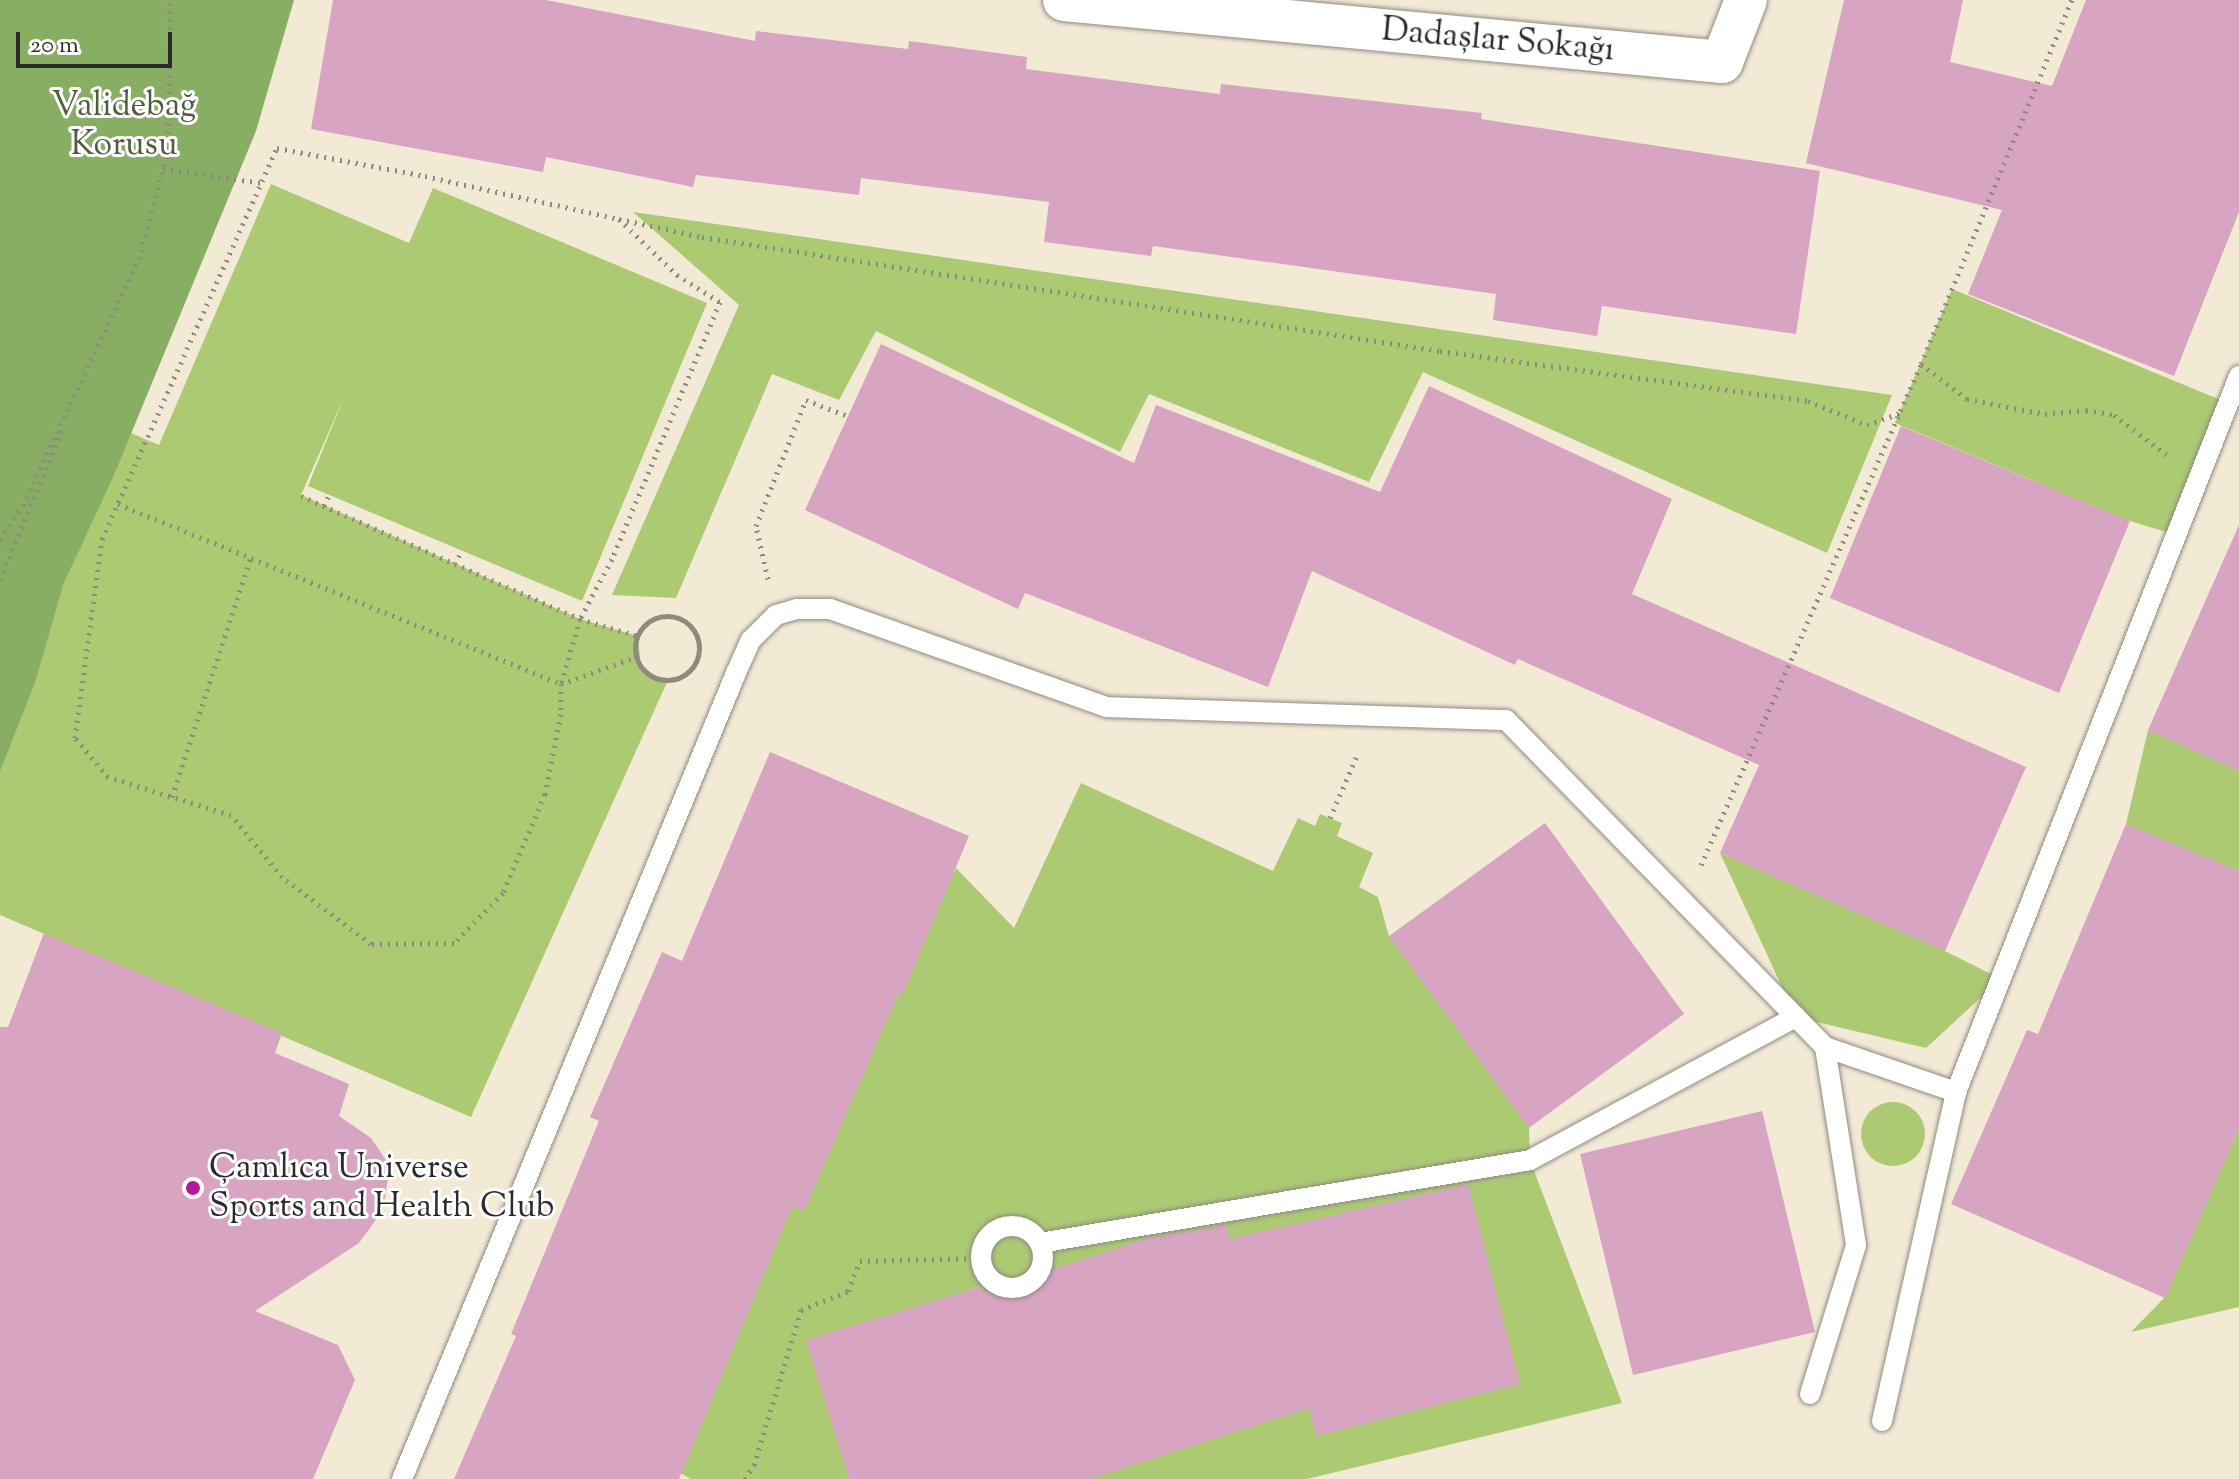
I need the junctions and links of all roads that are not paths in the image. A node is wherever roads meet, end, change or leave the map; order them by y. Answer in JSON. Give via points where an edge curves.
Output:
{"nodes":[{"id":1,"x":1064,"y":0,"type":"edge"},
{"id":2,"x":1746,"y":0,"type":"edge"},
{"id":3,"x":1218,"y":7,"type":"edge"},
{"id":4,"x":2239,"y":376,"type":"edge"},
{"id":5,"x":1796,"y":1017,"type":"junction"},
{"id":6,"x":1825,"y":1047,"type":"junction"},
{"id":7,"x":1956,"y":1092,"type":"junction"},
{"id":8,"x":1040,"y":1243,"type":"junction"},
{"id":9,"x":1810,"y":1394,"type":"dead end"},
{"id":10,"x":1882,"y":1421,"type":"dead end"},
{"id":11,"x":402,"y":1479,"type":"edge"}],
"edges":[{"from":1,"to":3,"type":"street","name":"Dadaşlar Sokağı"},
{"from":2,"to":3,"type":"street","name":"Dadaşlar Sokağı","via":[[1722,62]]},
{"from":4,"to":7,"type":"lane"},
{"from":5,"to":6,"type":"lane"},
{"from":5,"to":8,"type":"lane","via":[[1530,1160]]},
{"from":5,"to":11,"type":"lane","via":[[1506,720],[1106,707],[830,609],[776,615],[751,640],[736,673]]},
{"from":6,"to":7,"type":"lane"},
{"from":6,"to":9,"type":"lane","via":[[1856,1245]]},
{"from":7,"to":10,"type":"lane"},
{"from":8,"to":8,"type":"lane","via":[[1039,1272],[1015,1288],[995,1284],[981,1258],[988,1238],[1005,1227],[1026,1229]]}]}
